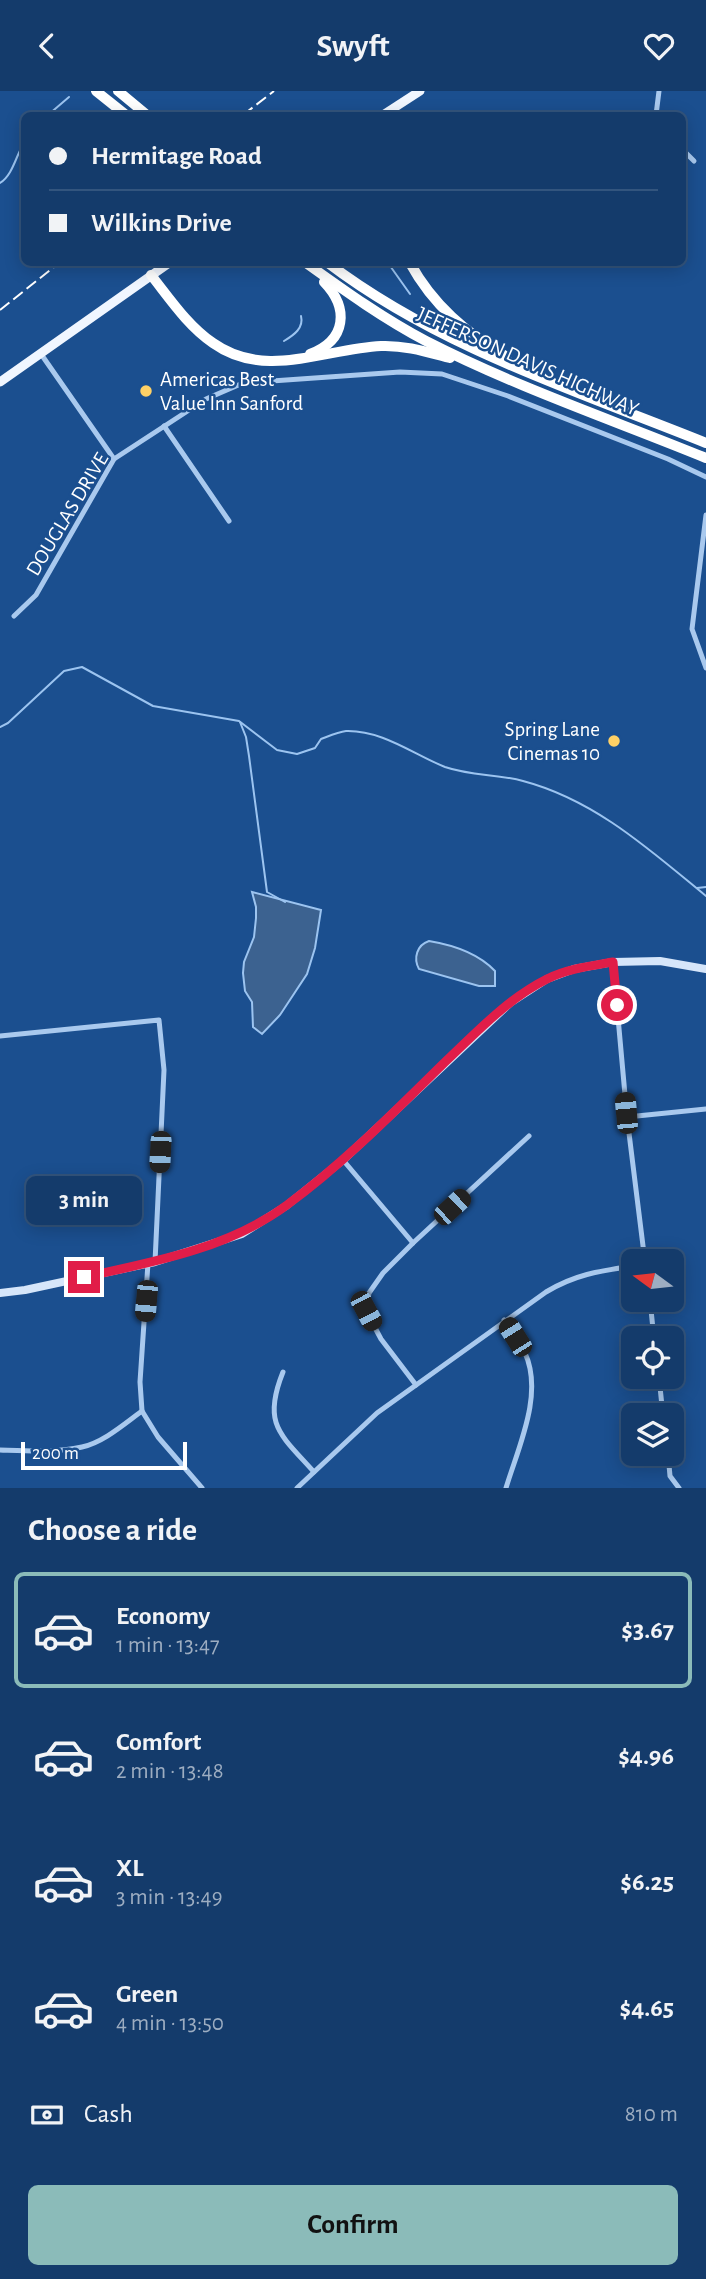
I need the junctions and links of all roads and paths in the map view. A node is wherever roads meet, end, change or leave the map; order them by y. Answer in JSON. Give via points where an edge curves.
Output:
{"nodes":[{"id":1,"x":96,"y":91,"type":"edge"},
{"id":2,"x":118,"y":91,"type":"edge"},
{"id":3,"x":420,"y":91,"type":"edge"},
{"id":4,"x":659,"y":91,"type":"edge"},
{"id":5,"x":122,"y":112,"type":"edge"},
{"id":6,"x":144,"y":112,"type":"edge"},
{"id":7,"x":388,"y":112,"type":"edge"},
{"id":8,"x":656,"y":112,"type":"edge"},
{"id":9,"x":686,"y":153,"type":"edge"},
{"id":10,"x":694,"y":161,"type":"dead end"},
{"id":11,"x":164,"y":266,"type":"edge"},
{"id":12,"x":304,"y":266,"type":"edge"},
{"id":13,"x":310,"y":266,"type":"edge"},
{"id":14,"x":332,"y":266,"type":"edge"},
{"id":15,"x":412,"y":266,"type":"edge"},
{"id":16,"x":151,"y":275,"type":"junction"},
{"id":17,"x":41,"y":354,"type":"junction"},
{"id":18,"x":295,"y":359,"type":"junction"},
{"id":19,"x":467,"y":360,"type":"junction"},
{"id":20,"x":526,"y":371,"type":"junction"},
{"id":21,"x":0,"y":382,"type":"edge"},
{"id":22,"x":164,"y":426,"type":"junction"},
{"id":23,"x":668,"y":428,"type":"junction"},
{"id":24,"x":706,"y":437,"type":"edge"},
{"id":25,"x":706,"y":443,"type":"edge"},
{"id":26,"x":701,"y":456,"type":"edge"},
{"id":27,"x":114,"y":459,"type":"junction"},
{"id":28,"x":706,"y":463,"type":"edge"},
{"id":29,"x":706,"y":477,"type":"edge"},
{"id":30,"x":706,"y":515,"type":"edge"},
{"id":31,"x":229,"y":520,"type":"dead end"},
{"id":32,"x":14,"y":616,"type":"dead end"},
{"id":33,"x":706,"y":668,"type":"edge"},
{"id":34,"x":613,"y":962,"type":"junction"},
{"id":35,"x":706,"y":969,"type":"edge"},
{"id":36,"x":0,"y":1036,"type":"edge"},
{"id":37,"x":706,"y":1109,"type":"edge"},
{"id":38,"x":627,"y":1117,"type":"junction"},
{"id":39,"x":529,"y":1136,"type":"dead end"},
{"id":40,"x":343,"y":1160,"type":"junction"},
{"id":41,"x":413,"y":1243,"type":"junction"},
{"id":42,"x":643,"y":1249,"type":"edge"},
{"id":43,"x":151,"y":1263,"type":"junction"},
{"id":44,"x":621,"y":1268,"type":"edge"},
{"id":45,"x":0,"y":1293,"type":"edge"},
{"id":46,"x":504,"y":1320,"type":"junction"},
{"id":47,"x":283,"y":1372,"type":"dead end"},
{"id":48,"x":416,"y":1384,"type":"junction"},
{"id":49,"x":142,"y":1411,"type":"junction"},
{"id":50,"x":0,"y":1450,"type":"edge"},
{"id":51,"x":669,"y":1466,"type":"edge"},
{"id":52,"x":314,"y":1472,"type":"junction"},
{"id":53,"x":202,"y":1488,"type":"edge"},
{"id":54,"x":297,"y":1488,"type":"edge"},
{"id":55,"x":506,"y":1488,"type":"edge"},
{"id":56,"x":679,"y":1488,"type":"edge"}],
"edges":[{"from":1,"to":5,"type":"highway"},
{"from":2,"to":6,"type":"highway"},
{"from":3,"to":7,"type":"main road"},
{"from":4,"to":8,"type":"street"},
{"from":9,"to":10,"type":"street"},
{"from":11,"to":16,"type":"main road"},
{"from":12,"to":18,"type":"highway","via":[[334,292],[341,321],[339,333],[329,343]]},
{"from":13,"to":19,"type":"highway","name":"JEFFERSON DAVIS HIGHWAY","via":[[399,325]]},
{"from":14,"to":20,"type":"highway","name":"JEFFERSON DAVIS HIGHWAY","via":[[422,324]]},
{"from":15,"to":20,"type":"highway","via":[[447,314]]},
{"from":16,"to":17,"type":"main road"},
{"from":16,"to":18,"type":"highway","via":[[191,324],[220,348],[254,360]]},
{"from":17,"to":21,"type":"main road"},
{"from":17,"to":27,"type":"street"},
{"from":18,"to":19,"type":"highway","via":[[382,346]]},
{"from":19,"to":26,"type":"highway","name":"JEFFERSON DAVIS HIGHWAY"},
{"from":20,"to":23,"type":"highway","name":"JEFFERSON DAVIS HIGHWAY"},
{"from":22,"to":27,"type":"street","name":"DOUGLAS DRIVE"},
{"from":22,"to":29,"type":"street","name":"DOUGLAS DRIVE","via":[[206,399],[243,383],[423,372],[488,388]]},
{"from":22,"to":31,"type":"street"},
{"from":23,"to":24,"type":"highway"},
{"from":23,"to":25,"type":"highway","name":"JEFFERSON DAVIS HIGHWAY"},
{"from":26,"to":28,"type":"highway"},
{"from":27,"to":32,"type":"street","name":"DOUGLAS DRIVE","via":[[36,595]]},
{"from":30,"to":33,"type":"street","via":[[692,629]]},
{"from":34,"to":35,"type":"street","via":[[660,961]]},
{"from":34,"to":38,"type":"street"},
{"from":34,"to":40,"type":"street","via":[[547,979],[510,1003]]},
{"from":36,"to":43,"type":"street","via":[[159,1020],[164,1070]]},
{"from":37,"to":38,"type":"street"},
{"from":38,"to":42,"type":"street"},
{"from":39,"to":41,"type":"street"},
{"from":40,"to":41,"type":"street"},
{"from":40,"to":43,"type":"street","via":[[242,1234]]},
{"from":41,"to":48,"type":"street","via":[[369,1293],[366,1311]]},
{"from":43,"to":45,"type":"street"},
{"from":43,"to":49,"type":"street","via":[[140,1382]]},
{"from":44,"to":46,"type":"street","via":[[566,1279]]},
{"from":46,"to":48,"type":"street"},
{"from":46,"to":55,"type":"street","via":[[526,1354],[531,1381],[530,1407]]},
{"from":47,"to":52,"type":"street","via":[[273,1413],[278,1431]]},
{"from":48,"to":52,"type":"street","via":[[377,1413]]},
{"from":49,"to":50,"type":"street","via":[[84,1447]]},
{"from":49,"to":53,"type":"street"},
{"from":51,"to":56,"type":"street"},
{"from":52,"to":54,"type":"street"}]}
